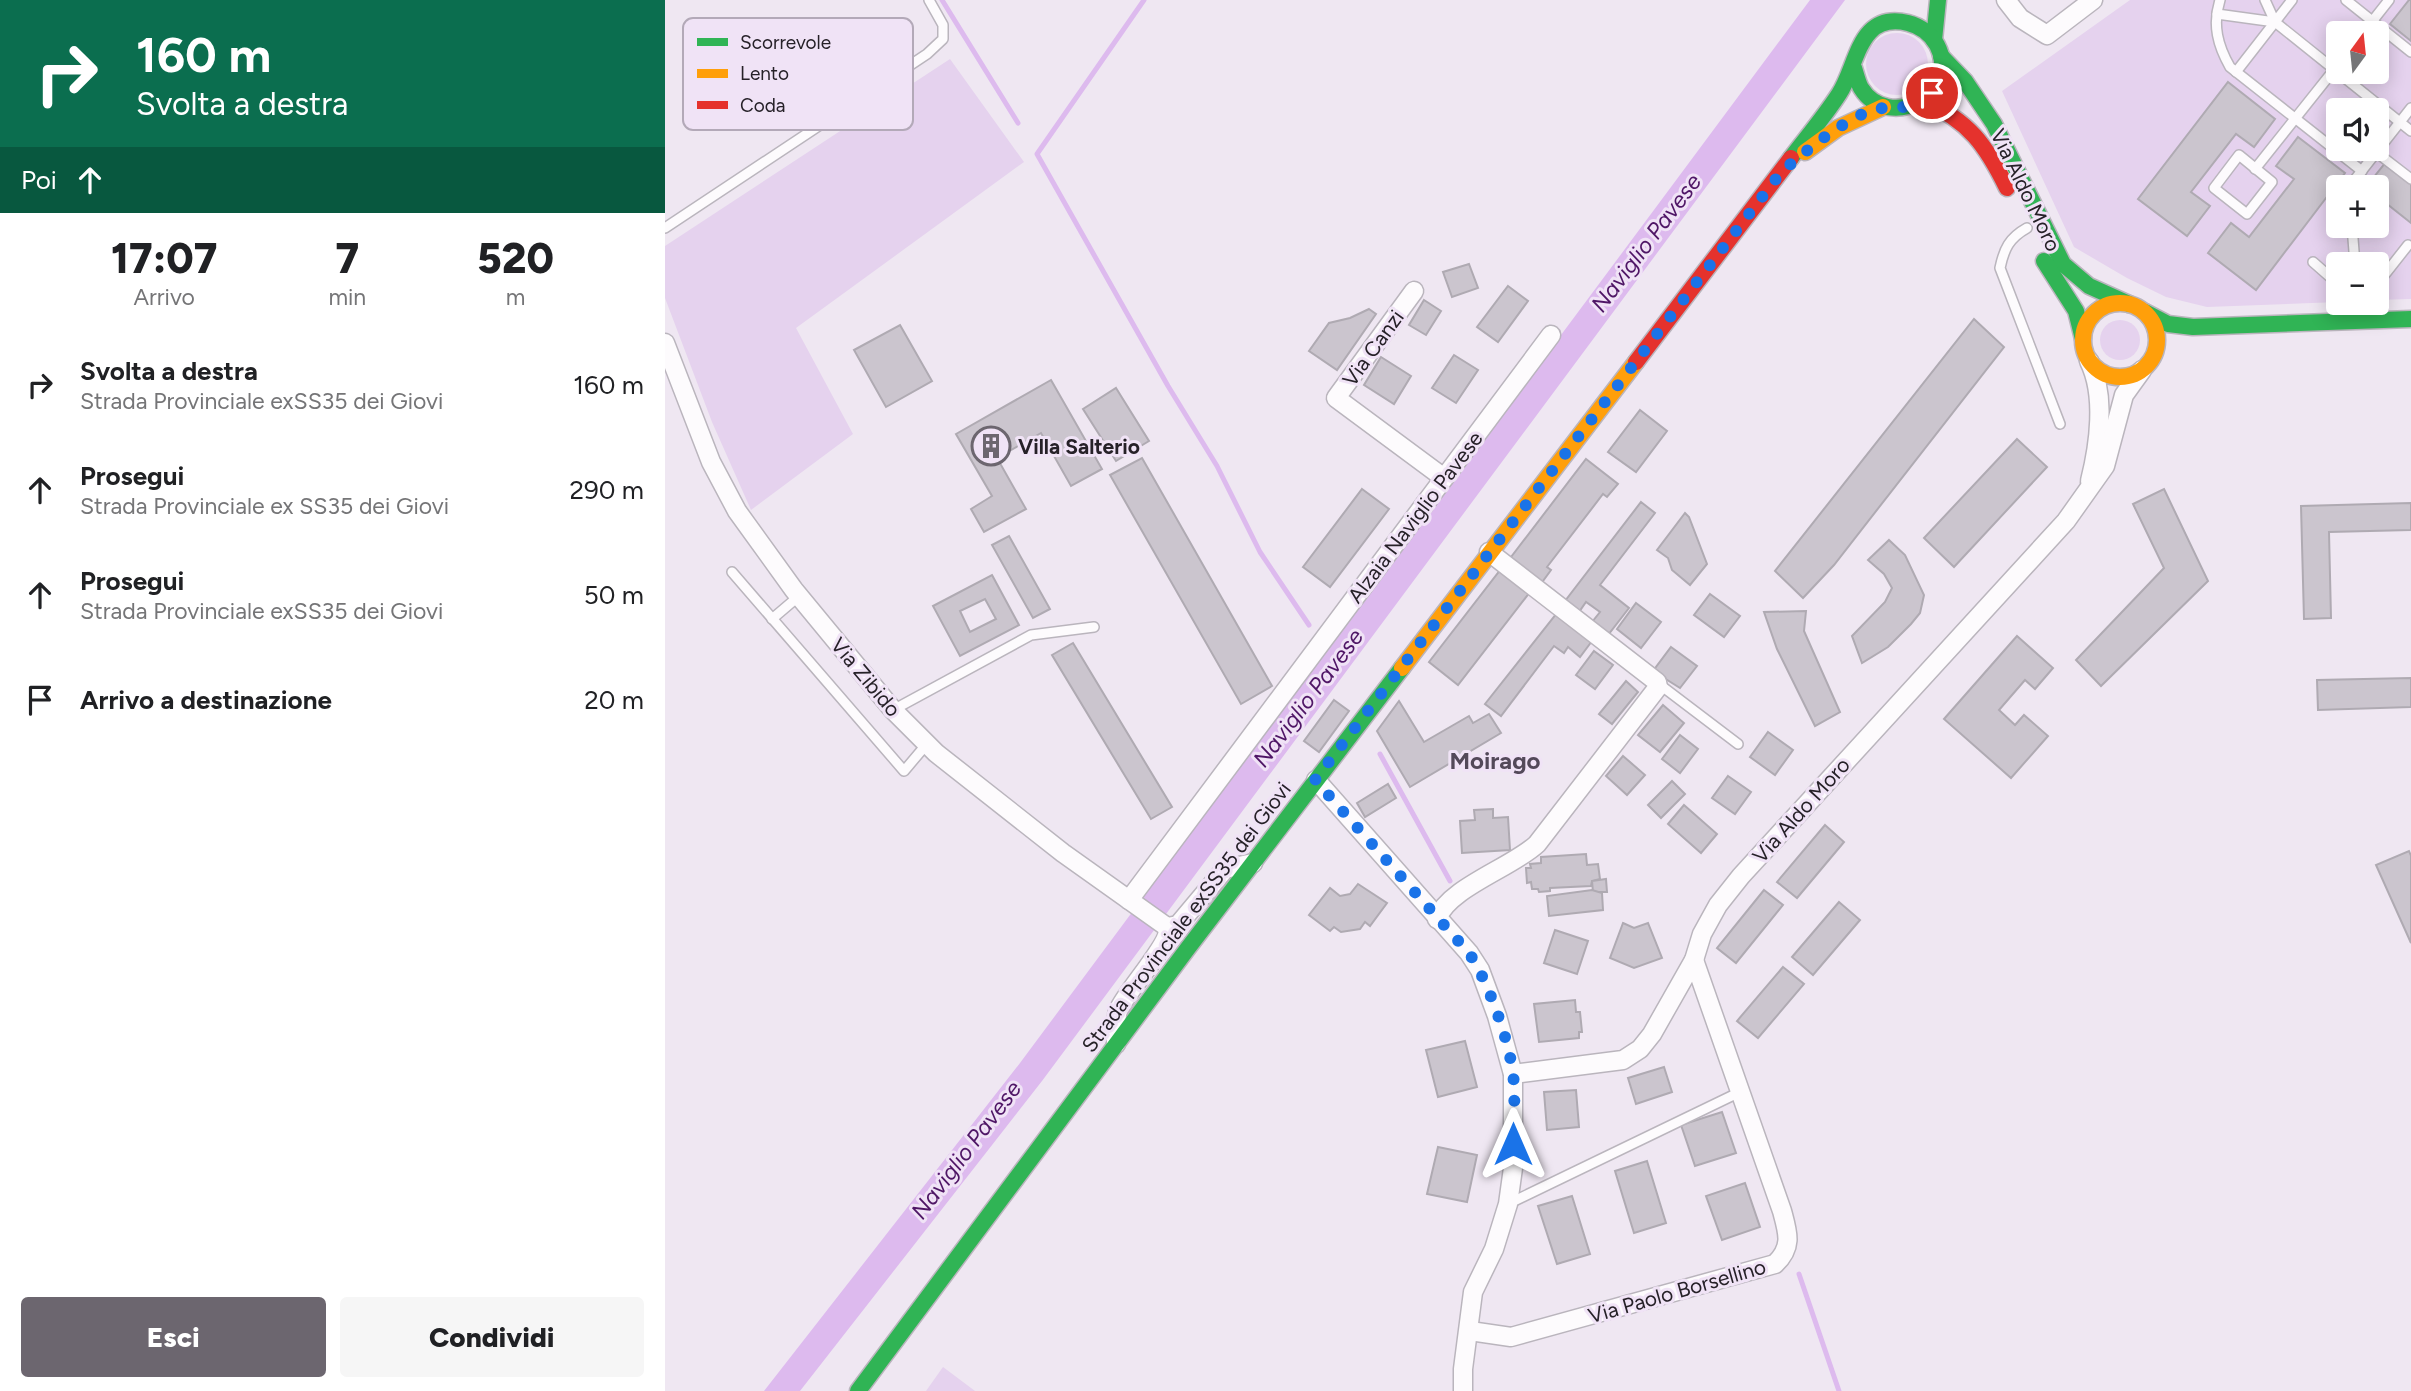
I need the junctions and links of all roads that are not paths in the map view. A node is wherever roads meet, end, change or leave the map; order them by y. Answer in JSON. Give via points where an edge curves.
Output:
{"nodes":[{"id":1,"x":929,"y":0,"type":"edge"},
{"id":2,"x":1938,"y":0,"type":"edge"},
{"id":3,"x":2006,"y":0,"type":"edge"},
{"id":4,"x":2093,"y":0,"type":"edge"},
{"id":5,"x":2220,"y":0,"type":"edge"},
{"id":6,"x":2265,"y":0,"type":"edge"},
{"id":7,"x":2292,"y":0,"type":"edge"},
{"id":8,"x":2346,"y":0,"type":"edge"},
{"id":9,"x":2389,"y":0,"type":"edge"},
{"id":10,"x":1910,"y":3,"type":"dead end"},
{"id":11,"x":2217,"y":14,"type":"junction"},
{"id":12,"x":1895,"y":21,"type":"junction"},
{"id":13,"x":2372,"y":21,"type":"joint"},
{"id":14,"x":2275,"y":22,"type":"junction"},
{"id":15,"x":2389,"y":35,"type":"edge"},
{"id":16,"x":1938,"y":48,"type":"junction"},
{"id":17,"x":2411,"y":52,"type":"edge"},
{"id":18,"x":2326,"y":60,"type":"edge"},
{"id":19,"x":913,"y":63,"type":"edge"},
{"id":20,"x":1854,"y":68,"type":"junction"},
{"id":21,"x":2237,"y":72,"type":"junction"},
{"id":22,"x":2326,"y":80,"type":"edge"},
{"id":23,"x":2356,"y":84,"type":"edge"},
{"id":24,"x":1924,"y":101,"type":"junction"},
{"id":25,"x":1883,"y":107,"type":"junction"},
{"id":26,"x":2411,"y":108,"type":"edge"},
{"id":27,"x":2296,"y":120,"type":"junction"},
{"id":28,"x":2400,"y":122,"type":"junction"},
{"id":29,"x":813,"y":130,"type":"edge"},
{"id":30,"x":2411,"y":131,"type":"edge"},
{"id":31,"x":2389,"y":136,"type":"edge"},
{"id":32,"x":2369,"y":161,"type":"edge"},
{"id":33,"x":2388,"y":161,"type":"edge"},
{"id":34,"x":2255,"y":169,"type":"junction"},
{"id":35,"x":1782,"y":171,"type":"junction"},
{"id":36,"x":2362,"y":171,"type":"junction"},
{"id":37,"x":2359,"y":175,"type":"edge"},
{"id":38,"x":2411,"y":179,"type":"edge"},
{"id":39,"x":665,"y":228,"type":"edge"},
{"id":40,"x":2027,"y":228,"type":"junction"},
{"id":41,"x":2408,"y":245,"type":"dead end"},
{"id":42,"x":2313,"y":262,"type":"dead end"},
{"id":43,"x":2326,"y":273,"type":"edge"},
{"id":44,"x":1414,"y":291,"type":"dead end"},
{"id":45,"x":2129,"y":304,"type":"junction"},
{"id":46,"x":2145,"y":313,"type":"junction"},
{"id":47,"x":2352,"y":315,"type":"edge"},
{"id":48,"x":2354,"y":318,"type":"junction"},
{"id":49,"x":2411,"y":318,"type":"edge"},
{"id":50,"x":2383,"y":319,"type":"junction"},
{"id":51,"x":2207,"y":327,"type":"junction"},
{"id":52,"x":1551,"y":335,"type":"dead end"},
{"id":53,"x":2083,"y":339,"type":"junction"},
{"id":54,"x":665,"y":343,"type":"edge"},
{"id":55,"x":2089,"y":361,"type":"junction"},
{"id":56,"x":2147,"y":365,"type":"junction"},
{"id":57,"x":2060,"y":424,"type":"dead end"},
{"id":58,"x":1444,"y":478,"type":"junction"},
{"id":59,"x":2084,"y":497,"type":"junction"},
{"id":60,"x":1489,"y":552,"type":"junction"},
{"id":61,"x":732,"y":572,"type":"dead end"},
{"id":62,"x":799,"y":596,"type":"junction"},
{"id":63,"x":772,"y":619,"type":"junction"},
{"id":64,"x":1094,"y":627,"type":"dead end"},
{"id":65,"x":1657,"y":682,"type":"junction"},
{"id":66,"x":893,"y":710,"type":"junction"},
{"id":67,"x":1738,"y":744,"type":"dead end"},
{"id":68,"x":926,"y":745,"type":"junction"},
{"id":69,"x":1315,"y":780,"type":"junction"},
{"id":70,"x":1253,"y":863,"type":"junction"},
{"id":71,"x":1129,"y":900,"type":"junction"},
{"id":72,"x":1437,"y":919,"type":"junction"},
{"id":73,"x":1167,"y":927,"type":"junction"},
{"id":74,"x":1694,"y":960,"type":"junction"},
{"id":75,"x":1116,"y":1045,"type":"junction"},
{"id":76,"x":1513,"y":1074,"type":"junction"},
{"id":77,"x":1742,"y":1091,"type":"junction"},
{"id":78,"x":1508,"y":1204,"type":"junction"},
{"id":79,"x":1469,"y":1331,"type":"junction"},
{"id":80,"x":858,"y":1391,"type":"edge"},
{"id":81,"x":1463,"y":1391,"type":"edge"}],
"edges":[{"from":1,"to":19,"type":"lane","via":[[943,25],[943,39]]},
{"from":2,"to":16,"type":"main road"},
{"from":3,"to":4,"type":"street","via":[[2020,18],[2047,35]]},
{"from":5,"to":11,"type":"lane"},
{"from":6,"to":14,"type":"lane"},
{"from":7,"to":14,"type":"lane"},
{"from":8,"to":13,"type":"lane"},
{"from":9,"to":13,"type":"lane"},
{"from":10,"to":12,"type":"main road"},
{"from":11,"to":14,"type":"lane"},
{"from":11,"to":21,"type":"lane","via":[[2219,48]]},
{"from":12,"to":16,"type":"main road","via":[[1917,25]]},
{"from":12,"to":20,"type":"main road","via":[[1868,33],[1857,49]]},
{"from":14,"to":18,"type":"lane"},
{"from":14,"to":21,"type":"lane"},
{"from":15,"to":17,"type":"lane"},
{"from":16,"to":24,"type":"main road","via":[[1941,76]]},
{"from":16,"to":45,"type":"main road","name":"Via Aldo Moro","via":[[1994,124],[2063,264],[2089,286]]},
{"from":20,"to":25,"type":"main road","via":[[1861,90]]},
{"from":20,"to":35,"type":"main road"},
{"from":21,"to":27,"type":"lane"},
{"from":22,"to":27,"type":"lane"},
{"from":23,"to":28,"type":"lane"},
{"from":24,"to":25,"type":"main road","via":[[1900,109]]},
{"from":24,"to":40,"type":"main road","name":"Via Aldo Moro","via":[[1978,134]]},
{"from":25,"to":35,"type":"main road","via":[[1838,128]]},
{"from":26,"to":28,"type":"lane"},
{"from":27,"to":34,"type":"lane"},
{"from":27,"to":36,"type":"lane"},
{"from":28,"to":30,"type":"lane"},
{"from":28,"to":31,"type":"lane"},
{"from":29,"to":39,"type":"lane"},
{"from":32,"to":36,"type":"lane"},
{"from":33,"to":38,"type":"lane"},
{"from":34,"to":34,"type":"lane","via":[[2239,155],[2214,188],[2247,214],[2272,182]]},
{"from":35,"to":60,"type":"main road","name":"Strada Provinciale exSS35 dei Giovi"},
{"from":36,"to":37,"type":"lane"},
{"from":40,"to":53,"type":"main road","name":"Via Aldo Moro","via":[[2076,311]]},
{"from":40,"to":57,"type":"lane","via":[[2004,249],[2000,268]]},
{"from":41,"to":50,"type":"lane","via":[[2382,278]]},
{"from":42,"to":43,"type":"lane"},
{"from":44,"to":58,"type":"street","name":"Via Canzi","via":[[1336,398]]},
{"from":45,"to":46,"type":"main road"},
{"from":45,"to":53,"type":"main road","via":[[2100,308],[2087,323]]},
{"from":46,"to":51,"type":"main road","via":[[2168,324]]},
{"from":46,"to":56,"type":"main road","via":[[2157,334],[2157,347]]},
{"from":47,"to":48,"type":"lane"},
{"from":48,"to":50,"type":"main road"},
{"from":48,"to":51,"type":"main road"},
{"from":49,"to":50,"type":"main road"},
{"from":51,"to":56,"type":"main road","via":[[2175,342]]},
{"from":52,"to":58,"type":"street","name":"Alzaia Naviglio Pavese"},
{"from":53,"to":55,"type":"main road"},
{"from":54,"to":62,"type":"street","name":"Via Zibido","via":[[711,462],[737,511]]},
{"from":55,"to":56,"type":"main road","via":[[2113,377],[2126,377]]},
{"from":55,"to":59,"type":"street","name":"Via Aldo Moro","via":[[2096,383],[2098,423],[2094,466]]},
{"from":56,"to":59,"type":"street","name":"Via Aldo Moro","via":[[2124,395],[2109,458]]},
{"from":58,"to":71,"type":"street","name":"Alzaia Naviglio Pavese"},
{"from":59,"to":74,"type":"street","name":"Via Aldo Moro","via":[[2023,570],[1741,876],[1718,905]]},
{"from":60,"to":65,"type":"street"},
{"from":60,"to":69,"type":"main road","name":"Strada Provinciale exSS35 dei Giovi"},
{"from":61,"to":63,"type":"lane"},
{"from":62,"to":63,"type":"lane"},
{"from":62,"to":66,"type":"street","name":"Via Zibido"},
{"from":63,"to":68,"type":"lane","via":[[904,771]]},
{"from":64,"to":66,"type":"lane","via":[[1031,635]]},
{"from":65,"to":67,"type":"lane"},
{"from":65,"to":72,"type":"street","via":[[1655,693],[1530,851],[1467,887]]},
{"from":66,"to":68,"type":"street","name":"Via Zibido"},
{"from":68,"to":71,"type":"street","name":"Via Zibido"},
{"from":69,"to":70,"type":"main road","name":"Strada Provinciale exSS35 dei Giovi"},
{"from":69,"to":72,"type":"street"},
{"from":70,"to":73,"type":"street","via":[[1225,869],[1178,925]]},
{"from":70,"to":75,"type":"main road","name":"Strada Provinciale exSS35 dei Giovi"},
{"from":71,"to":73,"type":"street","name":"Via Zibido"},
{"from":72,"to":76,"type":"street","via":[[1480,970]]},
{"from":73,"to":75,"type":"street","via":[[1167,938],[1117,1013]]},
{"from":74,"to":76,"type":"street","name":"Via Aldo Moro","via":[[1652,1034],[1623,1060]]},
{"from":74,"to":77,"type":"street","name":"Via Paolo Borsellino"},
{"from":75,"to":80,"type":"main road","name":"Strada Provinciale exSS35 dei Giovi"},
{"from":76,"to":78,"type":"street","via":[[1513,1168]]},
{"from":77,"to":78,"type":"lane"},
{"from":77,"to":79,"type":"street","name":"Via Paolo Borsellino","via":[[1789,1237],[1775,1264],[1511,1338]]},
{"from":78,"to":79,"type":"street","via":[[1494,1249],[1473,1292]]},
{"from":79,"to":81,"type":"street"}]}
